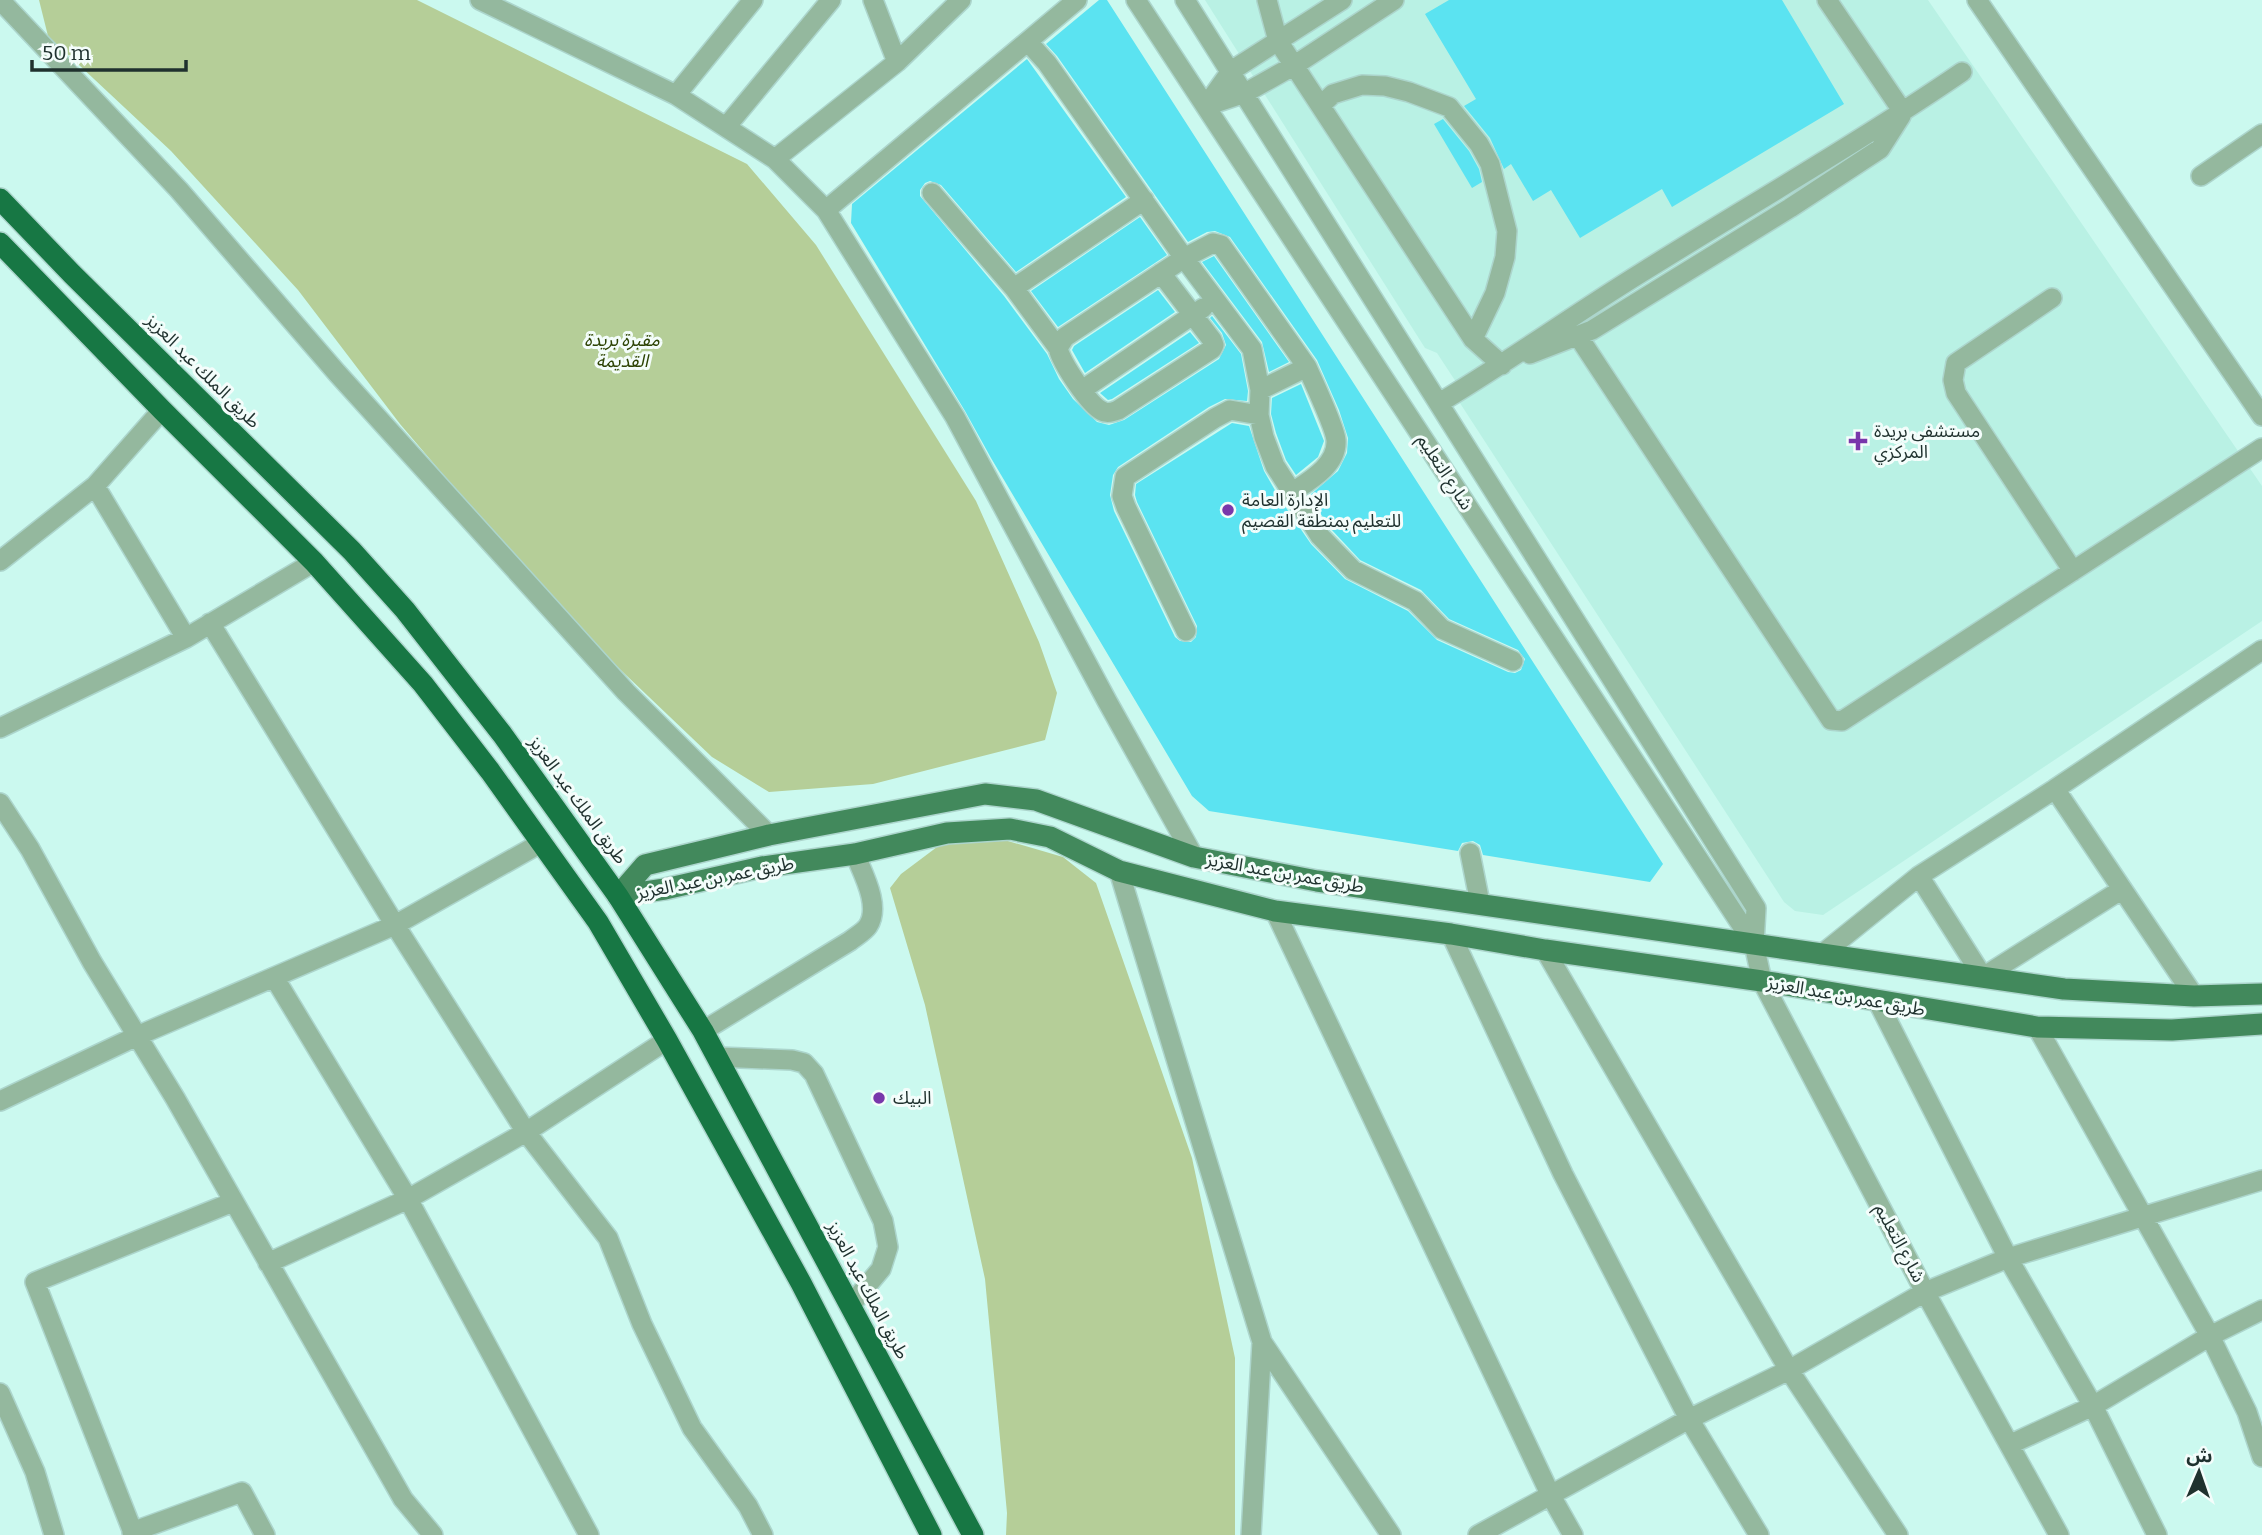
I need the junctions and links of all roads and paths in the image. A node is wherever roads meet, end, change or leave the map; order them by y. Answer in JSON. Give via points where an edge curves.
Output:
{"nodes":[{"id":1,"x":480,"y":0,"type":"edge"},
{"id":2,"x":753,"y":0,"type":"edge"},
{"id":3,"x":831,"y":0,"type":"edge"},
{"id":4,"x":873,"y":0,"type":"edge"},
{"id":5,"x":1077,"y":0,"type":"edge"},
{"id":6,"x":1136,"y":0,"type":"edge"},
{"id":7,"x":1185,"y":0,"type":"edge"},
{"id":8,"x":1267,"y":0,"type":"edge"},
{"id":9,"x":1342,"y":0,"type":"edge"},
{"id":10,"x":1394,"y":0,"type":"edge"},
{"id":11,"x":1827,"y":0,"type":"edge"},
{"id":12,"x":1977,"y":0,"type":"edge"},
{"id":13,"x":0,"y":1,"type":"edge"},
{"id":14,"x":955,"y":2,"type":"edge"},
{"id":15,"x":1278,"y":41,"type":"junction"},
{"id":16,"x":1028,"y":42,"type":"junction"},
{"id":17,"x":897,"y":62,"type":"junction"},
{"id":18,"x":1295,"y":65,"type":"junction"},
{"id":19,"x":1231,"y":71,"type":"junction"},
{"id":20,"x":1962,"y":72,"type":"dead end"},
{"id":21,"x":1245,"y":93,"type":"junction"},
{"id":22,"x":677,"y":96,"type":"junction"},
{"id":23,"x":1321,"y":105,"type":"junction"},
{"id":24,"x":1206,"y":106,"type":"junction"},
{"id":25,"x":1903,"y":112,"type":"junction"},
{"id":26,"x":726,"y":127,"type":"junction"},
{"id":27,"x":2262,"y":134,"type":"edge"},
{"id":28,"x":775,"y":159,"type":"junction"},
{"id":29,"x":2201,"y":176,"type":"dead end"},
{"id":30,"x":1779,"y":188,"type":"junction"},
{"id":31,"x":932,"y":193,"type":"dead end"},
{"id":32,"x":0,"y":199,"type":"edge"},
{"id":33,"x":1144,"y":200,"type":"junction"},
{"id":34,"x":1790,"y":208,"type":"junction"},
{"id":35,"x":826,"y":210,"type":"junction"},
{"id":36,"x":0,"y":243,"type":"edge"},
{"id":37,"x":1666,"y":257,"type":"junction"},
{"id":38,"x":1184,"y":258,"type":"junction"},
{"id":39,"x":1161,"y":273,"type":"junction"},
{"id":40,"x":1678,"y":278,"type":"junction"},
{"id":41,"x":1014,"y":288,"type":"junction"},
{"id":42,"x":2052,"y":298,"type":"dead end"},
{"id":43,"x":1215,"y":300,"type":"junction"},
{"id":44,"x":1578,"y":312,"type":"junction"},
{"id":45,"x":1194,"y":314,"type":"junction"},
{"id":46,"x":1585,"y":333,"type":"junction"},
{"id":47,"x":1473,"y":339,"type":"junction"},
{"id":48,"x":1058,"y":348,"type":"junction"},
{"id":49,"x":1502,"y":365,"type":"junction"},
{"id":50,"x":1307,"y":367,"type":"junction"},
{"id":51,"x":1082,"y":390,"type":"junction"},
{"id":52,"x":1260,"y":390,"type":"junction"},
{"id":53,"x":1439,"y":402,"type":"junction"},
{"id":54,"x":162,"y":410,"type":"junction"},
{"id":55,"x":1259,"y":415,"type":"junction"},
{"id":56,"x":2262,"y":416,"type":"edge"},
{"id":57,"x":2262,"y":448,"type":"edge"},
{"id":58,"x":95,"y":486,"type":"junction"},
{"id":59,"x":1291,"y":493,"type":"junction"},
{"id":60,"x":0,"y":561,"type":"edge"},
{"id":61,"x":314,"y":562,"type":"junction"},
{"id":62,"x":2073,"y":571,"type":"junction"},
{"id":63,"x":210,"y":623,"type":"junction"},
{"id":64,"x":1186,"y":631,"type":"dead end"},
{"id":65,"x":186,"y":638,"type":"junction"},
{"id":66,"x":2262,"y":650,"type":"edge"},
{"id":67,"x":1513,"y":661,"type":"dead end"},
{"id":68,"x":0,"y":728,"type":"edge"},
{"id":69,"x":2055,"y":789,"type":"junction"},
{"id":70,"x":0,"y":803,"type":"edge"},
{"id":71,"x":769,"y":835,"type":"junction"},
{"id":72,"x":541,"y":843,"type":"junction"},
{"id":73,"x":1470,"y":853,"type":"dead end"},
{"id":74,"x":855,"y":854,"type":"junction"},
{"id":75,"x":1194,"y":857,"type":"junction"},
{"id":76,"x":1119,"y":871,"type":"junction"},
{"id":77,"x":1919,"y":876,"type":"junction"},
{"id":78,"x":2121,"y":890,"type":"junction"},
{"id":79,"x":618,"y":896,"type":"junction"},
{"id":80,"x":1480,"y":903,"type":"junction"},
{"id":81,"x":1275,"y":911,"type":"junction"},
{"id":82,"x":395,"y":925,"type":"junction"},
{"id":83,"x":1451,"y":934,"type":"junction"},
{"id":84,"x":1754,"y":944,"type":"junction"},
{"id":85,"x":1545,"y":950,"type":"junction"},
{"id":86,"x":1821,"y":955,"type":"junction"},
{"id":87,"x":274,"y":977,"type":"junction"},
{"id":88,"x":1983,"y":977,"type":"junction"},
{"id":89,"x":1762,"y":981,"type":"junction"},
{"id":90,"x":2262,"y":994,"type":"edge"},
{"id":91,"x":2194,"y":996,"type":"junction"},
{"id":92,"x":1878,"y":1002,"type":"junction"},
{"id":93,"x":2262,"y":1024,"type":"edge"},
{"id":94,"x":2038,"y":1027,"type":"junction"},
{"id":95,"x":2172,"y":1030,"type":"junction"},
{"id":96,"x":703,"y":1031,"type":"junction"},
{"id":97,"x":137,"y":1036,"type":"junction"},
{"id":98,"x":2262,"y":1036,"type":"edge"},
{"id":99,"x":667,"y":1040,"type":"junction"},
{"id":100,"x":717,"y":1057,"type":"junction"},
{"id":101,"x":0,"y":1101,"type":"edge"},
{"id":102,"x":526,"y":1132,"type":"junction"},
{"id":103,"x":2262,"y":1180,"type":"edge"},
{"id":104,"x":408,"y":1199,"type":"junction"},
{"id":105,"x":233,"y":1202,"type":"junction"},
{"id":106,"x":2143,"y":1218,"type":"junction"},
{"id":107,"x":2008,"y":1258,"type":"junction"},
{"id":108,"x":268,"y":1263,"type":"junction"},
{"id":109,"x":1925,"y":1292,"type":"junction"},
{"id":110,"x":850,"y":1306,"type":"junction"},
{"id":111,"x":2262,"y":1310,"type":"edge"},
{"id":112,"x":2210,"y":1336,"type":"junction"},
{"id":113,"x":1262,"y":1342,"type":"junction"},
{"id":114,"x":1789,"y":1370,"type":"junction"},
{"id":115,"x":0,"y":1393,"type":"edge"},
{"id":116,"x":2093,"y":1406,"type":"junction"},
{"id":117,"x":1689,"y":1419,"type":"junction"},
{"id":118,"x":2011,"y":1444,"type":"junction"},
{"id":119,"x":2262,"y":1457,"type":"edge"},
{"id":120,"x":1551,"y":1496,"type":"junction"},
{"id":121,"x":133,"y":1533,"type":"edge"},
{"id":122,"x":54,"y":1535,"type":"edge"},
{"id":123,"x":265,"y":1535,"type":"edge"},
{"id":124,"x":433,"y":1535,"type":"edge"},
{"id":125,"x":589,"y":1535,"type":"edge"},
{"id":126,"x":763,"y":1535,"type":"edge"},
{"id":127,"x":931,"y":1535,"type":"edge"},
{"id":128,"x":973,"y":1535,"type":"edge"},
{"id":129,"x":1251,"y":1535,"type":"edge"},
{"id":130,"x":1391,"y":1535,"type":"edge"},
{"id":131,"x":1478,"y":1535,"type":"edge"},
{"id":132,"x":1573,"y":1535,"type":"edge"},
{"id":133,"x":1759,"y":1535,"type":"edge"},
{"id":134,"x":1898,"y":1535,"type":"edge"},
{"id":135,"x":2059,"y":1535,"type":"edge"},
{"id":136,"x":2157,"y":1535,"type":"edge"}],
"edges":[{"from":1,"to":22,"type":"street"},
{"from":2,"to":22,"type":"street"},
{"from":3,"to":26,"type":"street"},
{"from":4,"to":17,"type":"street"},
{"from":5,"to":16,"type":"street"},
{"from":6,"to":24,"type":"street","name":"شارع التعليم"},
{"from":7,"to":19,"type":"street","name":"شارع التعليم"},
{"from":8,"to":15,"type":"street"},
{"from":9,"to":15,"type":"street"},
{"from":10,"to":18,"type":"street"},
{"from":11,"to":25,"type":"street"},
{"from":12,"to":56,"type":"street"},
{"from":13,"to":71,"type":"street","via":[[179,190],[337,373],[626,692]]},
{"from":14,"to":17,"type":"street"},
{"from":15,"to":18,"type":"street"},
{"from":15,"to":19,"type":"street"},
{"from":16,"to":33,"type":"street"},
{"from":16,"to":35,"type":"street"},
{"from":17,"to":28,"type":"street"},
{"from":18,"to":21,"type":"street"},
{"from":18,"to":23,"type":"street"},
{"from":19,"to":21,"type":"street","name":"شارع التعليم"},
{"from":19,"to":24,"type":"street"},
{"from":20,"to":25,"type":"street"},
{"from":21,"to":24,"type":"street"},
{"from":21,"to":53,"type":"street","name":"شارع التعليم"},
{"from":22,"to":26,"type":"street"},
{"from":23,"to":47,"type":"street"},
{"from":23,"to":47,"type":"street","via":[[1333,94],[1362,85],[1385,86],[1449,107],[1479,144],[1490,164],[1507,232],[1506,257],[1495,293]]},
{"from":24,"to":84,"type":"street","name":"شارع التعليم"},
{"from":25,"to":30,"type":"street"},
{"from":25,"to":34,"type":"street","via":[[1881,149]]},
{"from":26,"to":28,"type":"street"},
{"from":27,"to":29,"type":"street"},
{"from":28,"to":35,"type":"street"},
{"from":30,"to":34,"type":"street"},
{"from":30,"to":37,"type":"street"},
{"from":31,"to":41,"type":"street"},
{"from":32,"to":79,"type":"highway","name":"طريق الملك عبد العزيز","via":[[352,551],[405,610],[502,734]]},
{"from":33,"to":38,"type":"street"},
{"from":33,"to":41,"type":"street"},
{"from":34,"to":40,"type":"street"},
{"from":35,"to":75,"type":"street","via":[[955,417]]},
{"from":36,"to":54,"type":"highway"},
{"from":37,"to":40,"type":"street"},
{"from":37,"to":44,"type":"street"},
{"from":38,"to":39,"type":"street"},
{"from":38,"to":43,"type":"street"},
{"from":38,"to":50,"type":"street","via":[[1213,243],[1221,245]]},
{"from":39,"to":45,"type":"street"},
{"from":39,"to":48,"type":"street","via":[[1065,337]]},
{"from":40,"to":46,"type":"street"},
{"from":41,"to":48,"type":"street"},
{"from":42,"to":62,"type":"street","via":[[1956,363],[1953,380],[1956,393]]},
{"from":43,"to":45,"type":"street"},
{"from":43,"to":52,"type":"street","via":[[1252,349]]},
{"from":44,"to":46,"type":"street"},
{"from":44,"to":49,"type":"street"},
{"from":45,"to":51,"type":"street"},
{"from":45,"to":51,"type":"street","via":[[1212,340],[1212,349],[1109,413],[1101,411]]},
{"from":46,"to":49,"type":"street"},
{"from":46,"to":62,"type":"street","via":[[1831,720],[1842,720]]},
{"from":47,"to":49,"type":"street"},
{"from":48,"to":51,"type":"street","via":[[1060,360]]},
{"from":49,"to":53,"type":"street"},
{"from":50,"to":52,"type":"street"},
{"from":50,"to":59,"type":"street","via":[[1336,439],[1325,468]]},
{"from":52,"to":55,"type":"street"},
{"from":53,"to":84,"type":"street","name":"شارع التعليم","via":[[1756,908]]},
{"from":54,"to":58,"type":"street"},
{"from":54,"to":61,"type":"highway"},
{"from":55,"to":59,"type":"street","via":[[1275,466]]},
{"from":55,"to":64,"type":"street","via":[[1230,410],[1125,477],[1122,496],[1126,507]]},
{"from":57,"to":62,"type":"street"},
{"from":58,"to":60,"type":"street"},
{"from":58,"to":65,"type":"street"},
{"from":59,"to":67,"type":"street","via":[[1320,536],[1353,570],[1415,601],[1442,629]]},
{"from":61,"to":63,"type":"street"},
{"from":61,"to":72,"type":"highway","via":[[423,684]]},
{"from":63,"to":65,"type":"street"},
{"from":63,"to":82,"type":"street"},
{"from":65,"to":68,"type":"street"},
{"from":66,"to":69,"type":"street"},
{"from":69,"to":77,"type":"street"},
{"from":69,"to":78,"type":"street"},
{"from":70,"to":97,"type":"street"},
{"from":71,"to":75,"type":"main road","name":"طريق عمر بن عبد العزيز","via":[[985,794],[1036,800]]},
{"from":71,"to":79,"type":"main road","name":"طريق عمر بن عبد العزيز","via":[[645,866]]},
{"from":72,"to":82,"type":"street"},
{"from":72,"to":99,"type":"highway","via":[[598,922]]},
{"from":73,"to":80,"type":"street"},
{"from":74,"to":76,"type":"main road","name":"طريق عمر بن عبد العزيز","via":[[947,834],[1010,829],[1050,837]]},
{"from":74,"to":79,"type":"main road","name":"طريق عمر بن عبد العزيز"},
{"from":74,"to":96,"type":"street","via":[[870,892],[872,917],[867,928]]},
{"from":75,"to":80,"type":"main road","name":"طريق عمر بن عبد العزيز","via":[[1317,881]]},
{"from":76,"to":81,"type":"main road","name":"طريق عمر بن عبد العزيز"},
{"from":76,"to":113,"type":"street"},
{"from":77,"to":86,"type":"street"},
{"from":77,"to":88,"type":"street"},
{"from":78,"to":88,"type":"street"},
{"from":78,"to":91,"type":"street"},
{"from":79,"to":96,"type":"highway","name":"طريق الملك عبد العزيز"},
{"from":80,"to":84,"type":"main road","name":"طريق عمر بن عبد العزيز"},
{"from":81,"to":83,"type":"main road","name":"طريق عمر بن عبد العزيز"},
{"from":81,"to":120,"type":"street"},
{"from":82,"to":87,"type":"street"},
{"from":82,"to":102,"type":"street"},
{"from":83,"to":85,"type":"main road","name":"طريق عمر بن عبد العزيز"},
{"from":83,"to":117,"type":"street","via":[[1563,1174]]},
{"from":84,"to":86,"type":"main road","name":"طريق عمر بن عبد العزيز"},
{"from":84,"to":89,"type":"street","name":"شارع التعليم"},
{"from":85,"to":89,"type":"main road","name":"طريق عمر بن عبد العزيز"},
{"from":85,"to":114,"type":"street"},
{"from":86,"to":88,"type":"main road","name":"طريق عمر بن عبد العزيز"},
{"from":87,"to":97,"type":"street"},
{"from":87,"to":104,"type":"street"},
{"from":88,"to":91,"type":"main road","name":"طريق عمر بن عبد العزيز","via":[[2064,989]]},
{"from":89,"to":92,"type":"main road","name":"طريق عمر بن عبد العزيز"},
{"from":89,"to":109,"type":"street","name":"شارع التعليم"},
{"from":90,"to":91,"type":"main road","name":"طريق عمر بن عبد العزيز"},
{"from":92,"to":94,"type":"main road","name":"طريق عمر بن عبد العزيز"},
{"from":92,"to":107,"type":"street"},
{"from":93,"to":95,"type":"main road","name":"طريق عمر بن عبد العزيز"},
{"from":94,"to":95,"type":"main road","name":"طريق عمر بن عبد العزيز"},
{"from":94,"to":106,"type":"street"},
{"from":95,"to":98,"type":"main road"},
{"from":96,"to":100,"type":"highway","name":"طريق الملك عبد العزيز"},
{"from":97,"to":101,"type":"street"},
{"from":97,"to":105,"type":"street"},
{"from":99,"to":102,"type":"street"},
{"from":99,"to":127,"type":"highway","via":[[802,1283]]},
{"from":100,"to":110,"type":"highway","name":"طريق الملك عبد العزيز"},
{"from":100,"to":110,"type":"street","via":[[792,1060],[804,1063],[814,1074],[883,1221],[888,1247],[881,1269]]},
{"from":102,"to":104,"type":"street"},
{"from":102,"to":126,"type":"street","via":[[608,1238],[642,1324],[692,1428],[748,1506]]},
{"from":103,"to":106,"type":"street"},
{"from":104,"to":108,"type":"street"},
{"from":104,"to":125,"type":"street"},
{"from":105,"to":108,"type":"street"},
{"from":105,"to":121,"type":"street","via":[[35,1282]]},
{"from":106,"to":107,"type":"street"},
{"from":106,"to":112,"type":"street"},
{"from":107,"to":109,"type":"street"},
{"from":107,"to":116,"type":"street"},
{"from":108,"to":124,"type":"street","via":[[403,1499]]},
{"from":109,"to":114,"type":"street"},
{"from":109,"to":118,"type":"street","name":"شارع التعليم"},
{"from":110,"to":128,"type":"highway","name":"طريق الملك عبد العزيز"},
{"from":111,"to":112,"type":"street"},
{"from":112,"to":116,"type":"street"},
{"from":112,"to":119,"type":"street","via":[[2247,1412]]},
{"from":113,"to":129,"type":"street"},
{"from":113,"to":130,"type":"street"},
{"from":114,"to":117,"type":"street"},
{"from":114,"to":134,"type":"street"},
{"from":115,"to":122,"type":"street","via":[[36,1472]]},
{"from":116,"to":118,"type":"street"},
{"from":116,"to":136,"type":"street"},
{"from":117,"to":120,"type":"street"},
{"from":117,"to":133,"type":"street"},
{"from":118,"to":135,"type":"street","name":"شارع التعليم"},
{"from":120,"to":131,"type":"street"},
{"from":120,"to":132,"type":"street"},
{"from":121,"to":123,"type":"street","via":[[242,1492]]}]}
